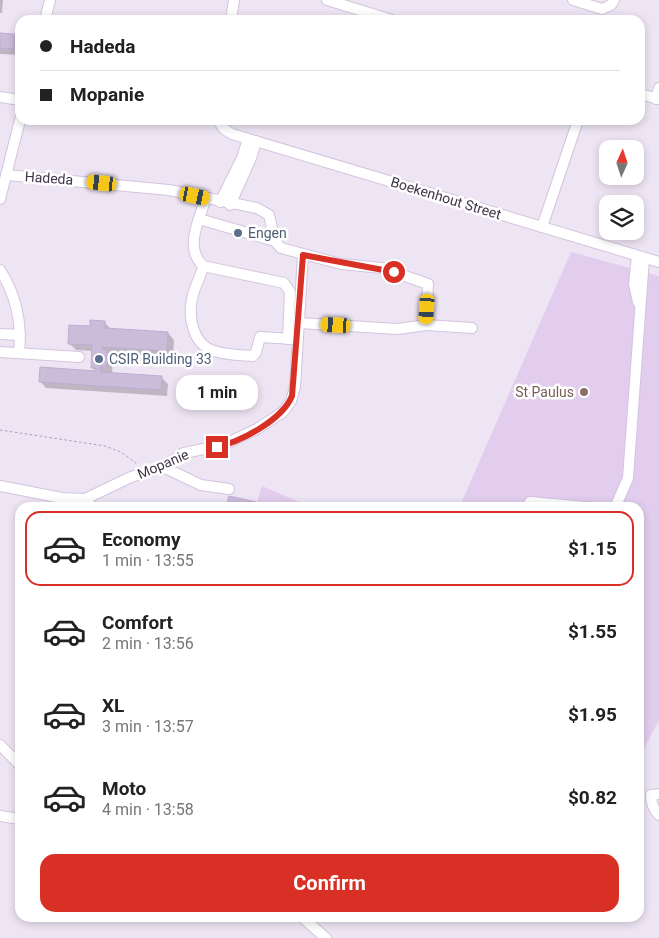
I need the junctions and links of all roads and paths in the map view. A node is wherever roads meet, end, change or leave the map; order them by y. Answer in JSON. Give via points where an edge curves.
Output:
{"nodes":[{"id":1,"x":50,"y":0,"type":"edge"},
{"id":2,"x":234,"y":0,"type":"edge"},
{"id":3,"x":326,"y":0,"type":"edge"},
{"id":4,"x":573,"y":0,"type":"edge"},
{"id":5,"x":614,"y":0,"type":"edge"},
{"id":6,"x":46,"y":15,"type":"edge"},
{"id":7,"x":232,"y":15,"type":"edge"},
{"id":8,"x":376,"y":15,"type":"edge"},
{"id":9,"x":645,"y":94,"type":"edge"},
{"id":10,"x":658,"y":95,"type":"edge"},
{"id":11,"x":0,"y":98,"type":"edge"},
{"id":12,"x":15,"y":100,"type":"edge"},
{"id":13,"x":19,"y":125,"type":"edge"},
{"id":14,"x":221,"y":125,"type":"edge"},
{"id":15,"x":576,"y":125,"type":"edge"},
{"id":16,"x":252,"y":140,"type":"junction"},
{"id":17,"x":7,"y":175,"type":"junction"},
{"id":18,"x":206,"y":198,"type":"junction"},
{"id":19,"x":0,"y":199,"type":"edge"},
{"id":20,"x":225,"y":204,"type":"junction"},
{"id":21,"x":200,"y":219,"type":"junction"},
{"id":22,"x":542,"y":227,"type":"junction"},
{"id":23,"x":275,"y":241,"type":"junction"},
{"id":24,"x":303,"y":255,"type":"junction"},
{"id":25,"x":641,"y":257,"type":"junction"},
{"id":26,"x":659,"y":262,"type":"edge"},
{"id":27,"x":203,"y":266,"type":"junction"},
{"id":28,"x":0,"y":270,"type":"edge"},
{"id":29,"x":299,"y":323,"type":"junction"},
{"id":30,"x":426,"y":325,"type":"junction"},
{"id":31,"x":472,"y":328,"type":"dead end"},
{"id":32,"x":0,"y":334,"type":"edge"},
{"id":33,"x":20,"y":335,"type":"junction"},
{"id":34,"x":293,"y":339,"type":"junction"},
{"id":35,"x":0,"y":352,"type":"edge"},
{"id":36,"x":19,"y":353,"type":"junction"},
{"id":37,"x":79,"y":357,"type":"dead end"},
{"id":38,"x":0,"y":430,"type":"edge"},
{"id":39,"x":163,"y":467,"type":"junction"},
{"id":40,"x":142,"y":468,"type":"dead end"},
{"id":41,"x":0,"y":486,"type":"edge"},
{"id":42,"x":229,"y":489,"type":"dead end"},
{"id":43,"x":84,"y":499,"type":"junction"},
{"id":44,"x":87,"y":502,"type":"edge"},
{"id":45,"x":618,"y":502,"type":"edge"},
{"id":46,"x":0,"y":744,"type":"edge"},
{"id":47,"x":15,"y":760,"type":"edge"},
{"id":48,"x":659,"y":794,"type":"edge"},
{"id":49,"x":659,"y":815,"type":"edge"},
{"id":50,"x":0,"y":816,"type":"edge"},
{"id":51,"x":15,"y":818,"type":"edge"},
{"id":52,"x":308,"y":922,"type":"edge"},
{"id":53,"x":326,"y":938,"type":"edge"}],
"edges":[{"from":1,"to":6,"type":"street"},
{"from":2,"to":7,"type":"street"},
{"from":3,"to":8,"type":"street"},
{"from":4,"to":5,"type":"street","via":[[602,9]]},
{"from":9,"to":10,"type":"street"},
{"from":11,"to":12,"type":"street"},
{"from":13,"to":17,"type":"street"},
{"from":14,"to":16,"type":"street","name":"Boekenhout Street","via":[[232,134]]},
{"from":15,"to":22,"type":"street"},
{"from":16,"to":20,"type":"street","via":[[251,158]]},
{"from":16,"to":22,"type":"street","name":"Boekenhout Street"},
{"from":17,"to":18,"type":"street","name":"Hadeda","via":[[152,188]]},
{"from":17,"to":19,"type":"street"},
{"from":18,"to":20,"type":"street","name":"Hadeda"},
{"from":18,"to":21,"type":"street"},
{"from":20,"to":23,"type":"street","name":"Hadeda","via":[[266,212]]},
{"from":21,"to":23,"type":"street"},
{"from":21,"to":27,"type":"street","via":[[193,246]]},
{"from":22,"to":25,"type":"street","name":"Boekenhout Street"},
{"from":23,"to":24,"type":"street","via":[[281,248]]},
{"from":24,"to":29,"type":"street","name":"Mopanie"},
{"from":24,"to":30,"type":"street","via":[[341,264],[382,268],[426,282]]},
{"from":25,"to":26,"type":"street","name":"Boekenhout Street"},
{"from":25,"to":45,"type":"street","via":[[628,478]]},
{"from":27,"to":34,"type":"street","via":[[284,283],[290,292]]},
{"from":27,"to":34,"type":"street","via":[[190,312],[193,330],[208,348],[253,356],[260,337]]},
{"from":28,"to":33,"type":"street","via":[[15,302]]},
{"from":29,"to":30,"type":"street","via":[[398,329]]},
{"from":29,"to":34,"type":"street","name":"Mopanie"},
{"from":30,"to":31,"type":"street"},
{"from":32,"to":33,"type":"street"},
{"from":33,"to":36,"type":"street"},
{"from":34,"to":39,"type":"street","name":"Mopanie","via":[[295,387],[283,412],[229,443],[184,453]]},
{"from":35,"to":36,"type":"street"},
{"from":36,"to":37,"type":"street"},
{"from":38,"to":40,"type":"path","via":[[105,446],[121,452]]},
{"from":39,"to":42,"type":"street","via":[[201,485]]},
{"from":39,"to":43,"type":"street","name":"Mopanie","via":[[131,477]]},
{"from":41,"to":43,"type":"street","name":"Mopanie"},
{"from":43,"to":44,"type":"street"},
{"from":46,"to":47,"type":"street"},
{"from":48,"to":49,"type":"street","via":[[651,795],[654,810]]},
{"from":50,"to":51,"type":"street"},
{"from":52,"to":53,"type":"street"}]}
